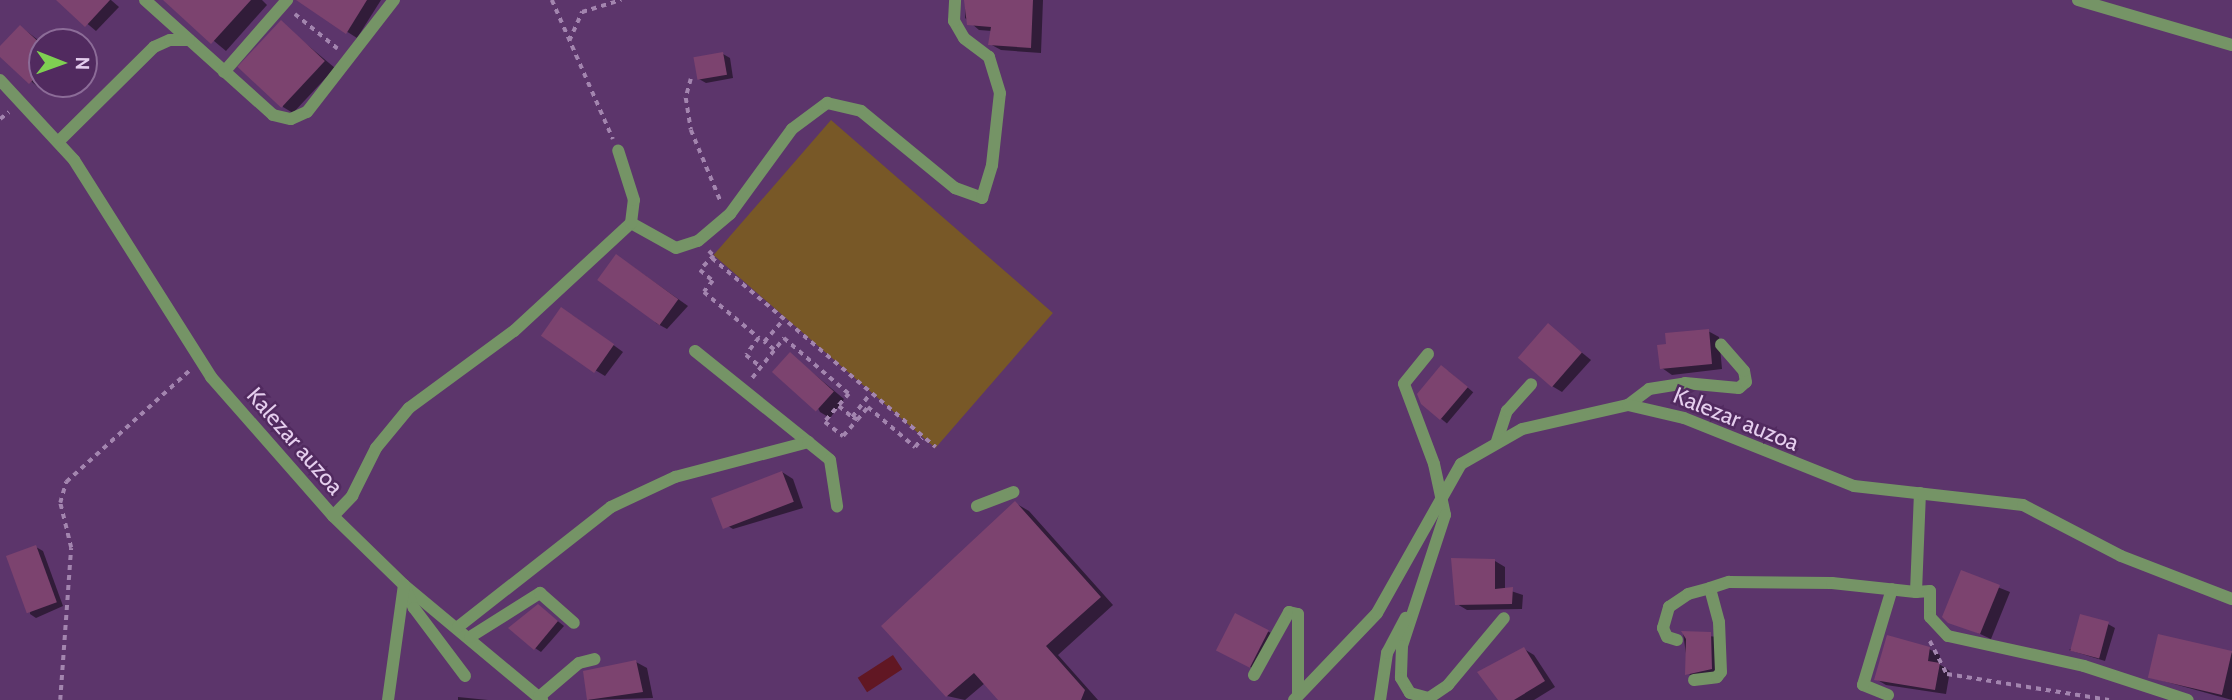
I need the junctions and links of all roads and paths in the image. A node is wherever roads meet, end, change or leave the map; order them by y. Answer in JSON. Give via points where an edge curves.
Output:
{"nodes":[{"id":1,"x":145,"y":0,"type":"edge"},
{"id":2,"x":394,"y":0,"type":"edge"},
{"id":3,"x":552,"y":0,"type":"edge"},
{"id":4,"x":621,"y":0,"type":"edge"},
{"id":5,"x":955,"y":0,"type":"edge"},
{"id":6,"x":2078,"y":0,"type":"edge"},
{"id":7,"x":285,"y":3,"type":"edge"},
{"id":8,"x":158,"y":12,"type":"junction"},
{"id":9,"x":189,"y":40,"type":"junction"},
{"id":10,"x":568,"y":43,"type":"junction"},
{"id":11,"x":2232,"y":45,"type":"edge"},
{"id":12,"x":154,"y":47,"type":"junction"},
{"id":13,"x":351,"y":60,"type":"junction"},
{"id":14,"x":224,"y":72,"type":"junction"},
{"id":15,"x":691,"y":79,"type":"dead end"},
{"id":16,"x":0,"y":80,"type":"edge"},
{"id":17,"x":59,"y":142,"type":"junction"},
{"id":18,"x":618,"y":150,"type":"joint"},
{"id":19,"x":728,"y":216,"type":"junction"},
{"id":20,"x":631,"y":223,"type":"junction"},
{"id":21,"x":698,"y":241,"type":"junction"},
{"id":22,"x":712,"y":258,"type":"junction"},
{"id":23,"x":784,"y":319,"type":"junction"},
{"id":24,"x":1721,"y":345,"type":"dead end"},
{"id":25,"x":774,"y":350,"type":"junction"},
{"id":26,"x":695,"y":351,"type":"dead end"},
{"id":27,"x":1428,"y":354,"type":"dead end"},
{"id":28,"x":200,"y":362,"type":"junction"},
{"id":29,"x":761,"y":367,"type":"junction"},
{"id":30,"x":752,"y":378,"type":"dead end"},
{"id":31,"x":1531,"y":384,"type":"dead end"},
{"id":32,"x":870,"y":394,"type":"junction"},
{"id":33,"x":1628,"y":405,"type":"junction"},
{"id":34,"x":839,"y":406,"type":"junction"},
{"id":35,"x":855,"y":419,"type":"junction"},
{"id":36,"x":834,"y":429,"type":"junction"},
{"id":37,"x":830,"y":433,"type":"dead end"},
{"id":38,"x":922,"y":438,"type":"junction"},
{"id":39,"x":1497,"y":441,"type":"junction"},
{"id":40,"x":808,"y":442,"type":"junction"},
{"id":41,"x":936,"y":447,"type":"dead end"},
{"id":42,"x":1013,"y":492,"type":"dead end"},
{"id":43,"x":1920,"y":493,"type":"junction"},
{"id":44,"x":1442,"y":496,"type":"junction"},
{"id":45,"x":837,"y":506,"type":"dead end"},
{"id":46,"x":977,"y":506,"type":"dead end"},
{"id":47,"x":333,"y":516,"type":"junction"},
{"id":48,"x":404,"y":585,"type":"junction"},
{"id":49,"x":1710,"y":588,"type":"junction"},
{"id":50,"x":1892,"y":589,"type":"junction"},
{"id":51,"x":1916,"y":592,"type":"junction"},
{"id":52,"x":2232,"y":599,"type":"edge"},
{"id":53,"x":1414,"y":606,"type":"junction"},
{"id":54,"x":1504,"y":618,"type":"dead end"},
{"id":55,"x":573,"y":623,"type":"dead end"},
{"id":56,"x":458,"y":626,"type":"junction"},
{"id":57,"x":1926,"y":629,"type":"dead end"},
{"id":58,"x":470,"y":637,"type":"junction"},
{"id":59,"x":1677,"y":640,"type":"dead end"},
{"id":60,"x":595,"y":659,"type":"dead end"},
{"id":61,"x":1254,"y":675,"type":"dead end"},
{"id":62,"x":466,"y":676,"type":"dead end"},
{"id":63,"x":1694,"y":680,"type":"dead end"},
{"id":64,"x":1888,"y":695,"type":"dead end"},
{"id":65,"x":1296,"y":697,"type":"edge"},
{"id":66,"x":540,"y":699,"type":"edge"},
{"id":67,"x":60,"y":700,"type":"edge"},
{"id":68,"x":388,"y":700,"type":"edge"},
{"id":69,"x":1380,"y":700,"type":"edge"},
{"id":70,"x":2109,"y":700,"type":"edge"},
{"id":71,"x":2188,"y":700,"type":"edge"}],
"edges":[{"from":1,"to":8,"type":"street"},
{"from":2,"to":13,"type":"street"},
{"from":3,"to":10,"type":"path"},
{"from":4,"to":10,"type":"path","via":[[582,12]]},
{"from":5,"to":19,"type":"street","via":[[954,21],[964,38],[989,57],[1000,93],[992,165],[982,198],[955,188],[861,111],[828,103],[792,129]]},
{"from":6,"to":11,"type":"street"},
{"from":7,"to":13,"type":"path"},
{"from":7,"to":14,"type":"street"},
{"from":8,"to":9,"type":"street"},
{"from":8,"to":12,"type":"street","via":[[160,30]]},
{"from":9,"to":12,"type":"street","via":[[170,40]]},
{"from":9,"to":14,"type":"street"},
{"from":10,"to":18,"type":"path"},
{"from":12,"to":17,"type":"street"},
{"from":13,"to":14,"type":"street","via":[[307,111],[291,119],[273,115]]},
{"from":15,"to":19,"type":"path","via":[[686,98],[691,130]]},
{"from":16,"to":17,"type":"street","name":"Kalezar auzoa"},
{"from":17,"to":28,"type":"street","name":"Kalezar auzoa"},
{"from":18,"to":20,"type":"street","via":[[634,200]]},
{"from":19,"to":21,"type":"street"},
{"from":20,"to":21,"type":"street","via":[[676,248]]},
{"from":20,"to":47,"type":"street","via":[[514,331],[409,408],[376,448],[352,496]]},
{"from":21,"to":22,"type":"path"},
{"from":22,"to":23,"type":"path"},
{"from":22,"to":29,"type":"path","via":[[700,270],[713,281],[705,292],[759,338],[746,355]]},
{"from":23,"to":25,"type":"path","via":[[764,342]]},
{"from":23,"to":32,"type":"path"},
{"from":24,"to":33,"type":"street","via":[[1744,371],[1746,382],[1739,388],[1685,383],[1649,388]]},
{"from":25,"to":29,"type":"path"},
{"from":25,"to":34,"type":"path","via":[[784,338],[849,394]]},
{"from":26,"to":40,"type":"street"},
{"from":27,"to":44,"type":"street","via":[[1404,384]]},
{"from":28,"to":47,"type":"street","name":"Kalezar auzoa"},
{"from":28,"to":67,"type":"path","via":[[66,482],[60,503],[71,548]]},
{"from":29,"to":30,"type":"path"},
{"from":31,"to":39,"type":"street","via":[[1507,411]]},
{"from":32,"to":35,"type":"path"},
{"from":32,"to":38,"type":"path"},
{"from":33,"to":39,"type":"street","name":"Kalezar auzoa","via":[[1550,421]]},
{"from":33,"to":43,"type":"street","name":"Kalezar auzoa","via":[[1684,418],[1843,483]]},
{"from":34,"to":35,"type":"path"},
{"from":34,"to":36,"type":"path","via":[[825,422]]},
{"from":35,"to":36,"type":"path","via":[[843,436]]},
{"from":35,"to":38,"type":"path","via":[[868,407],[915,447]]},
{"from":36,"to":37,"type":"path"},
{"from":38,"to":41,"type":"path"},
{"from":39,"to":44,"type":"street","name":"Kalezar auzoa","via":[[1461,464]]},
{"from":40,"to":45,"type":"street","via":[[830,460]]},
{"from":40,"to":56,"type":"street","via":[[675,477],[611,507]]},
{"from":42,"to":46,"type":"street"},
{"from":43,"to":51,"type":"street"},
{"from":43,"to":52,"type":"street","name":"Kalezar auzoa","via":[[2023,505],[2121,556]]},
{"from":44,"to":53,"type":"street","via":[[1442,533]]},
{"from":44,"to":65,"type":"street","name":"Kalezar auzoa","via":[[1413,557],[1377,613]]},
{"from":47,"to":48,"type":"street","name":"Kalezar auzoa"},
{"from":48,"to":56,"type":"street","name":"Kalezar auzoa"},
{"from":48,"to":62,"type":"street","via":[[414,608]]},
{"from":48,"to":68,"type":"street"},
{"from":49,"to":50,"type":"street","via":[[1730,582],[1773,582]]},
{"from":49,"to":59,"type":"street","via":[[1688,594],[1669,607],[1663,628],[1667,637]]},
{"from":49,"to":63,"type":"street","via":[[1719,622],[1721,672],[1717,677]]},
{"from":50,"to":51,"type":"street"},
{"from":50,"to":64,"type":"street","via":[[1863,685]]},
{"from":51,"to":71,"type":"street","via":[[1930,591],[1930,617],[1948,636],[2084,666]]},
{"from":53,"to":54,"type":"street","via":[[1402,646],[1401,678],[1410,693],[1429,698],[1448,685]]},
{"from":53,"to":69,"type":"street","via":[[1387,653]]},
{"from":55,"to":58,"type":"street","via":[[540,593]]},
{"from":56,"to":58,"type":"street","name":"Kalezar auzoa"},
{"from":57,"to":70,"type":"path","via":[[1947,674]]},
{"from":58,"to":66,"type":"street","name":"Kalezar auzoa"},
{"from":60,"to":66,"type":"street","via":[[579,663]]},
{"from":61,"to":65,"type":"street","via":[[1289,612],[1298,614]]}]}
